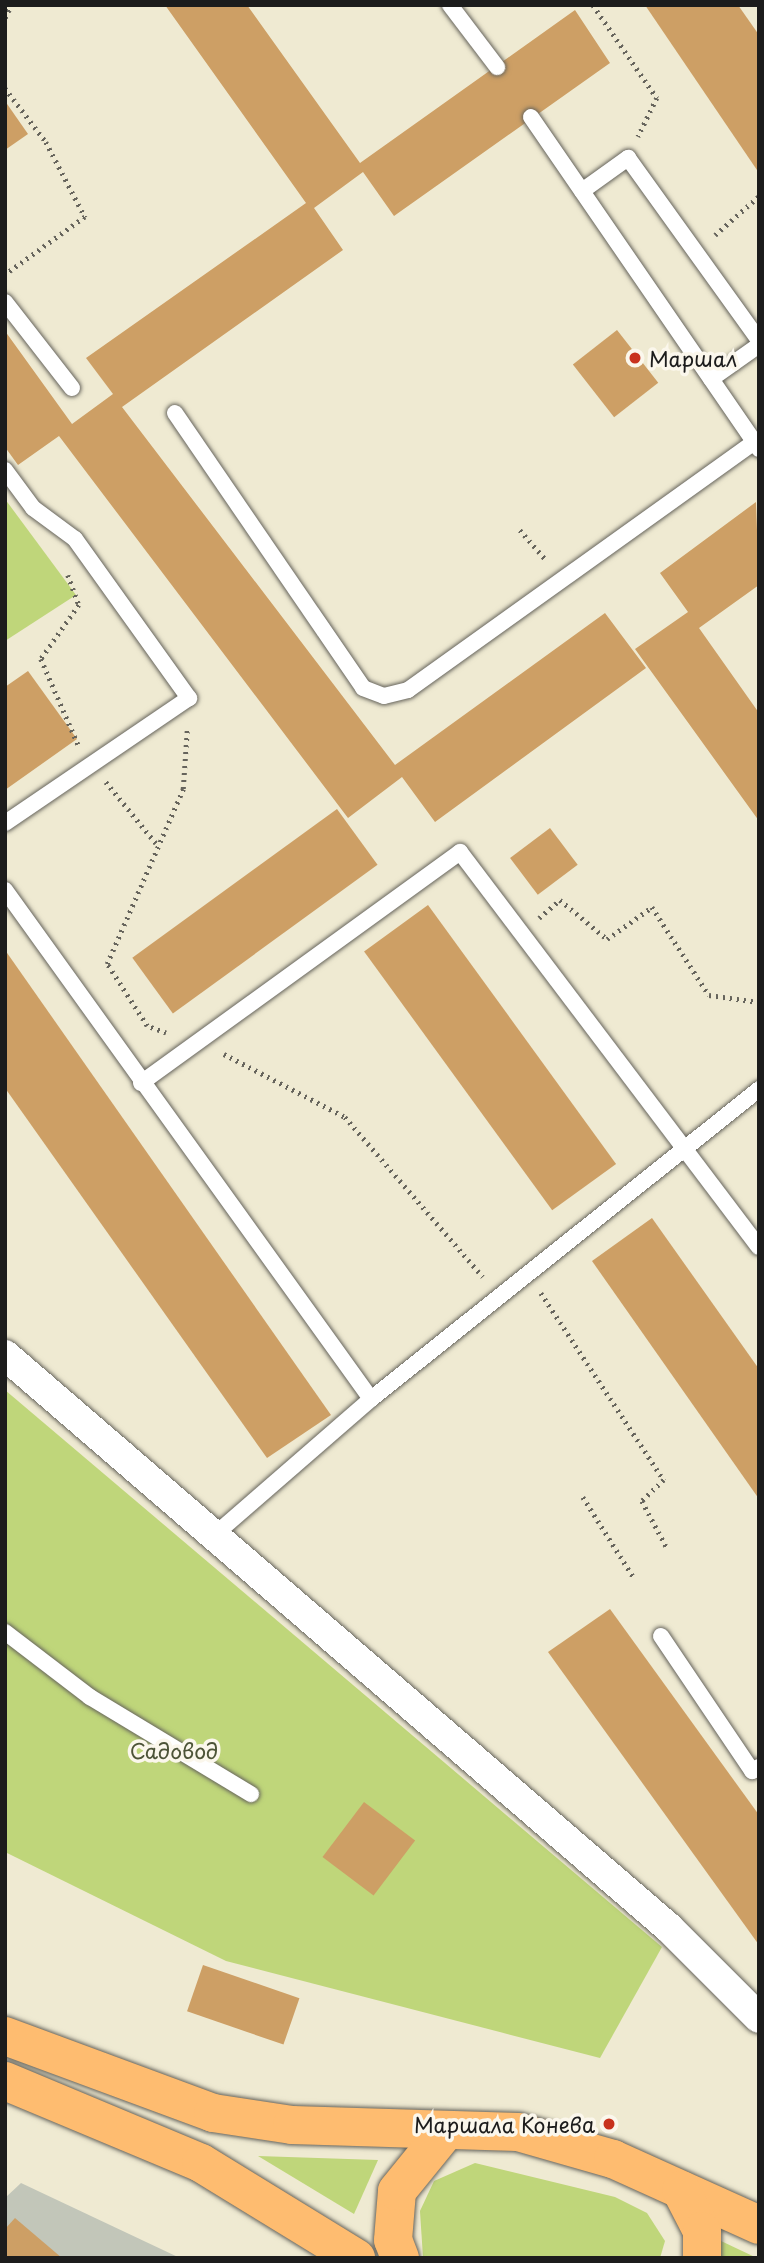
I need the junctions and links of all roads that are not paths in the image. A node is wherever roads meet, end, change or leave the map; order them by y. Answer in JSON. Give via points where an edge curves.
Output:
{"nodes":[{"id":1,"x":450,"y":5,"type":"edge"},
{"id":2,"x":496,"y":67,"type":"dead end"},
{"id":3,"x":531,"y":117,"type":"dead end"},
{"id":4,"x":582,"y":191,"type":"junction"},
{"id":5,"x":5,"y":302,"type":"edge"},
{"id":6,"x":759,"y":342,"type":"edge"},
{"id":7,"x":711,"y":379,"type":"junction"},
{"id":8,"x":72,"y":388,"type":"dead end"},
{"id":9,"x":175,"y":413,"type":"dead end"},
{"id":10,"x":756,"y":446,"type":"edge"},
{"id":11,"x":5,"y":470,"type":"edge"},
{"id":12,"x":5,"y":823,"type":"edge"},
{"id":13,"x":5,"y":890,"type":"edge"},
{"id":14,"x":141,"y":1083,"type":"junction"},
{"id":15,"x":759,"y":1089,"type":"edge"},
{"id":16,"x":684,"y":1147,"type":"junction"},
{"id":17,"x":759,"y":1247,"type":"edge"},
{"id":18,"x":5,"y":1355,"type":"edge"},
{"id":19,"x":371,"y":1399,"type":"junction"},
{"id":20,"x":211,"y":1538,"type":"junction"},
{"id":21,"x":5,"y":1632,"type":"edge"},
{"id":22,"x":662,"y":1636,"type":"dead end"},
{"id":23,"x":759,"y":1767,"type":"edge"},
{"id":24,"x":251,"y":1794,"type":"dead end"},
{"id":25,"x":759,"y":2018,"type":"edge"},
{"id":26,"x":5,"y":2036,"type":"edge"},
{"id":27,"x":5,"y":2081,"type":"edge"},
{"id":28,"x":445,"y":2132,"type":"junction"},
{"id":29,"x":681,"y":2190,"type":"junction"},
{"id":30,"x":759,"y":2225,"type":"edge"},
{"id":31,"x":356,"y":2258,"type":"edge"},
{"id":32,"x":400,"y":2258,"type":"edge"},
{"id":33,"x":702,"y":2258,"type":"edge"}],
"edges":[{"from":1,"to":2,"type":"lane"},
{"from":3,"to":4,"type":"lane"},
{"from":4,"to":6,"type":"lane","via":[[628,158]]},
{"from":4,"to":7,"type":"lane"},
{"from":5,"to":8,"type":"lane"},
{"from":6,"to":7,"type":"lane"},
{"from":7,"to":10,"type":"lane"},
{"from":9,"to":10,"type":"lane","via":[[363,688],[384,696],[408,690]]},
{"from":11,"to":12,"type":"lane","via":[[33,508],[75,539],[189,698]]},
{"from":13,"to":14,"type":"lane"},
{"from":14,"to":16,"type":"lane","via":[[460,852]]},
{"from":14,"to":19,"type":"lane"},
{"from":15,"to":16,"type":"lane"},
{"from":16,"to":17,"type":"lane"},
{"from":16,"to":19,"type":"lane"},
{"from":18,"to":20,"type":"street"},
{"from":19,"to":20,"type":"lane"},
{"from":20,"to":25,"type":"street","via":[[669,1928]]},
{"from":21,"to":24,"type":"lane","via":[[90,1698]]},
{"from":22,"to":23,"type":"lane","via":[[752,1771]]},
{"from":26,"to":28,"type":"main road","via":[[213,2113],[292,2125]]},
{"from":27,"to":31,"type":"main road","via":[[201,2163]]},
{"from":28,"to":29,"type":"main road","via":[[518,2132],[613,2159]]},
{"from":28,"to":32,"type":"main road","via":[[397,2192],[393,2240]]},
{"from":29,"to":30,"type":"main road"},
{"from":29,"to":33,"type":"main road","via":[[702,2231]]}]}
